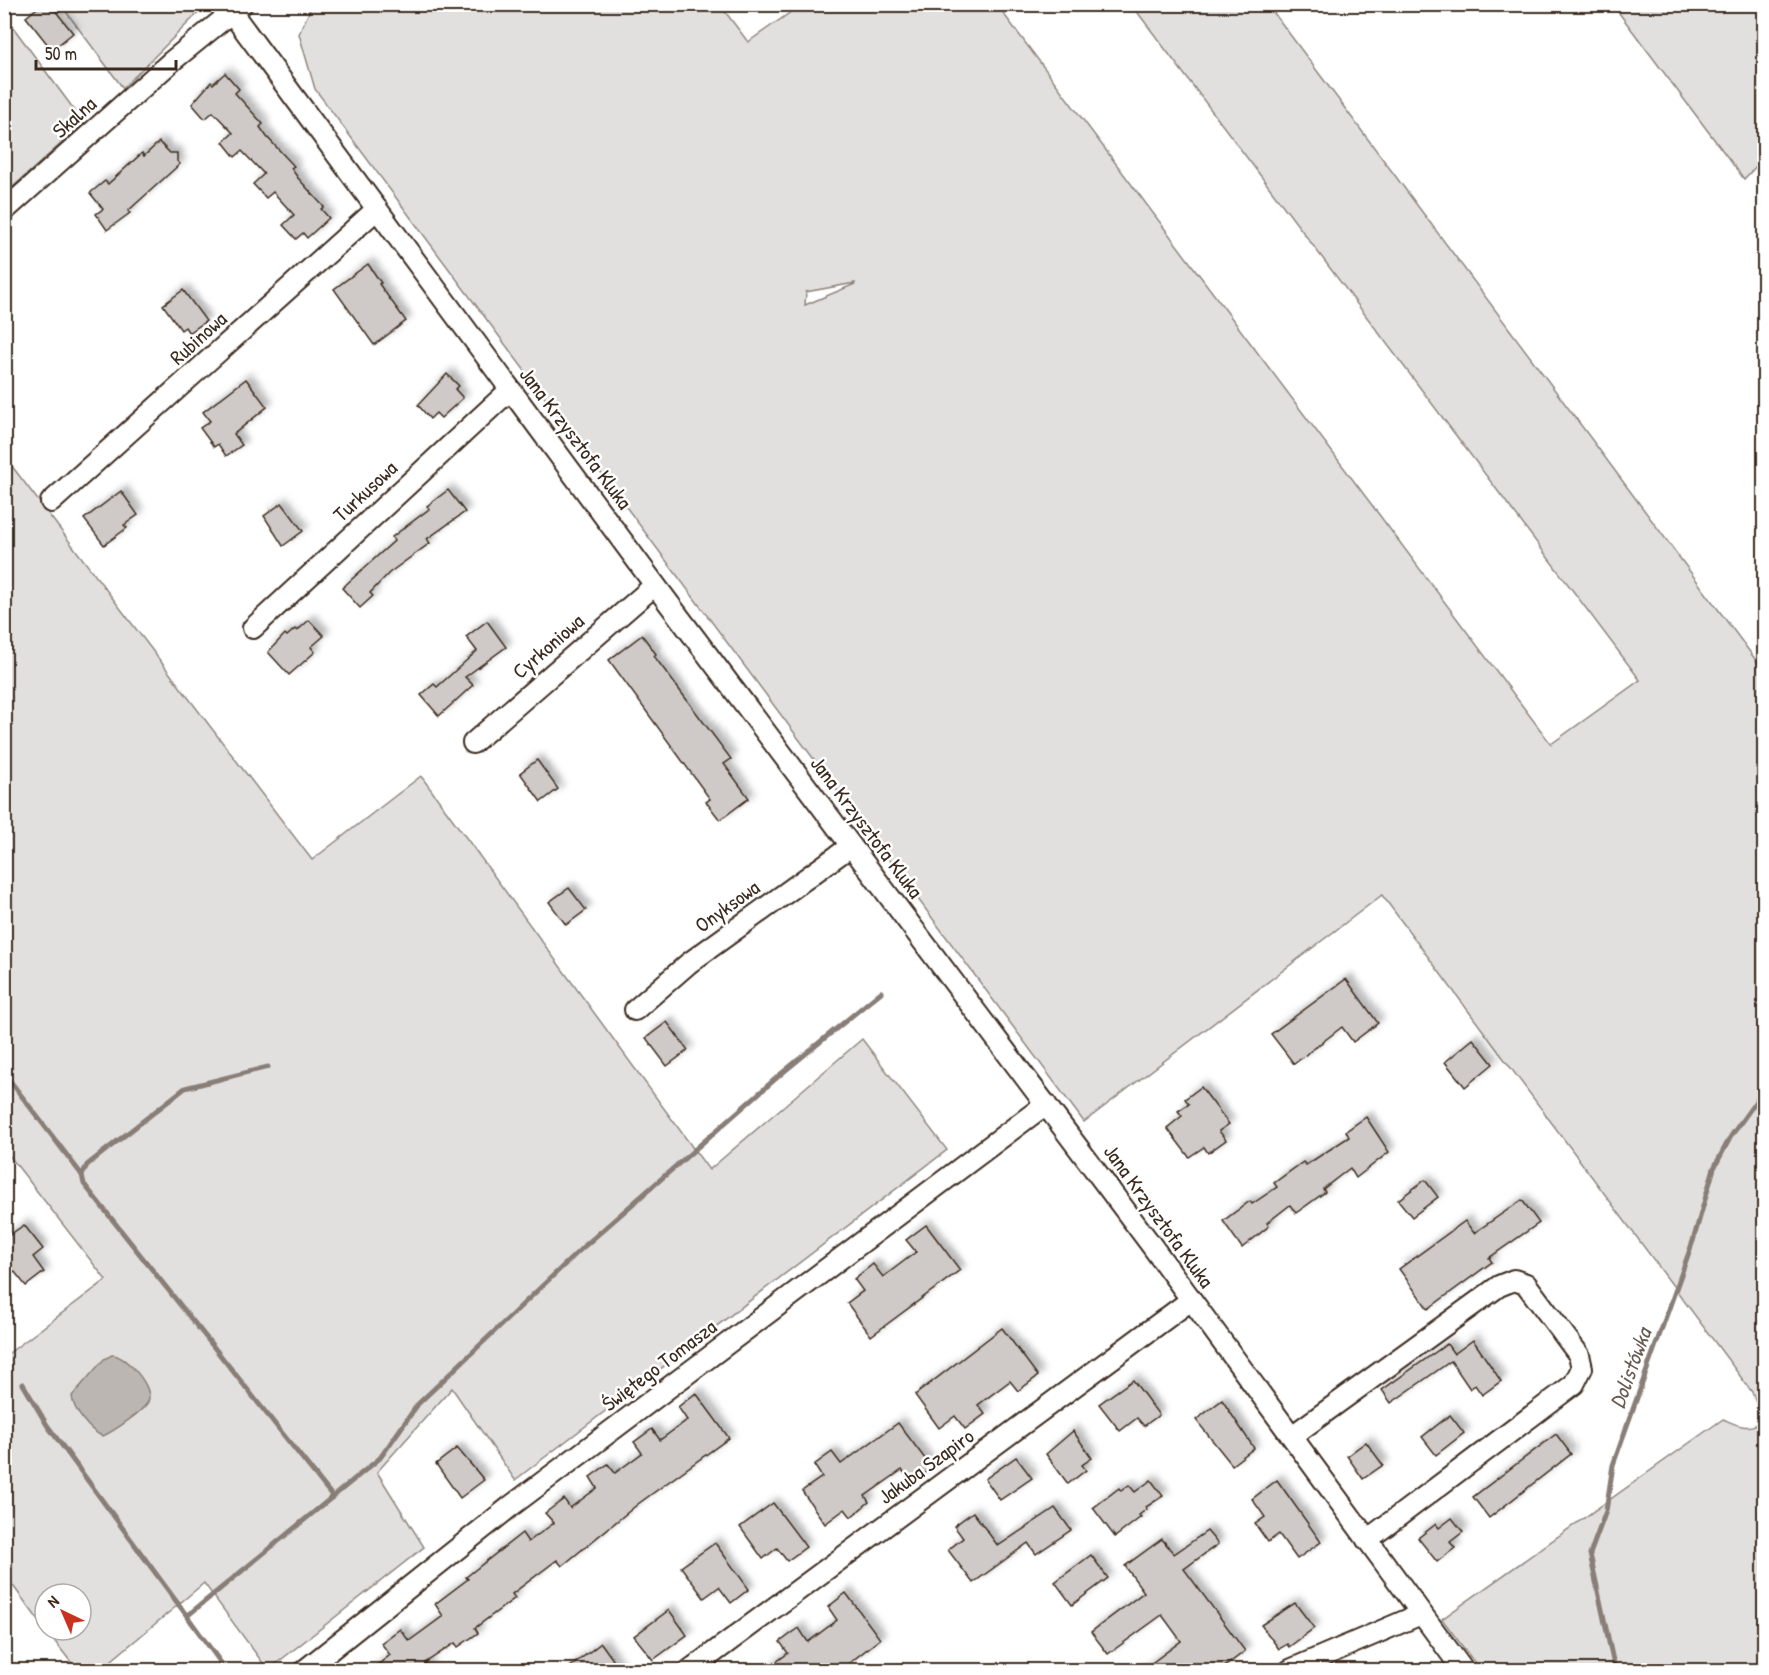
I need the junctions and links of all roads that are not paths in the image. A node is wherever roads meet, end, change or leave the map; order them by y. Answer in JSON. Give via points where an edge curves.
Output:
{"nodes":[{"id":1,"x":237,"y":9,"type":"edge"},
{"id":2,"x":377,"y":209,"type":"junction"},
{"id":3,"x":4,"y":211,"type":"edge"},
{"id":4,"x":510,"y":390,"type":"junction"},
{"id":5,"x":51,"y":502,"type":"dead end"},
{"id":6,"x":655,"y":585,"type":"junction"},
{"id":7,"x":253,"y":627,"type":"dead end"},
{"id":8,"x":472,"y":743,"type":"dead end"},
{"id":9,"x":851,"y":846,"type":"junction"},
{"id":10,"x":634,"y":1010,"type":"dead end"},
{"id":11,"x":1046,"y":1104,"type":"junction"},
{"id":12,"x":1191,"y":1300,"type":"junction"},
{"id":13,"x":1292,"y":1436,"type":"junction"},
{"id":14,"x":1367,"y":1540,"type":"junction"},
{"id":15,"x":1421,"y":1614,"type":"junction"},
{"id":16,"x":305,"y":1671,"type":"edge"},
{"id":17,"x":690,"y":1671,"type":"edge"},
{"id":18,"x":1290,"y":1671,"type":"edge"},
{"id":19,"x":1463,"y":1671,"type":"edge"}],
"edges":[{"from":1,"to":2,"type":"street","name":"Jana Krzysztofa Kluka"},
{"from":1,"to":3,"type":"street","name":"Skalna","via":[[172,61]]},
{"from":2,"to":4,"type":"street","name":"Jana Krzysztofa Kluka"},
{"from":2,"to":5,"type":"street","name":"Rubinowa"},
{"from":4,"to":6,"type":"street","name":"Jana Krzysztofa Kluka"},
{"from":4,"to":7,"type":"street","name":"Turkusowa"},
{"from":6,"to":8,"type":"street","name":"Cyrkoniowa"},
{"from":6,"to":9,"type":"street","name":"Jana Krzysztofa Kluka"},
{"from":9,"to":10,"type":"street","name":"Onyksowa","via":[[689,963]]},
{"from":9,"to":11,"type":"street","name":"Jana Krzysztofa Kluka"},
{"from":11,"to":12,"type":"street","name":"Jana Krzysztofa Kluka"},
{"from":11,"to":16,"type":"street","name":"Świętego Tomasza","via":[[511,1506]]},
{"from":12,"to":13,"type":"street","name":"Jana Krzysztofa Kluka"},
{"from":12,"to":17,"type":"street","name":"Jakuba Szapiro"},
{"from":13,"to":14,"type":"street","name":"Jana Krzysztofa Kluka"},
{"from":13,"to":14,"type":"street","via":[[1499,1286],[1514,1280],[1526,1284],[1578,1355],[1582,1368],[1574,1384]]},
{"from":14,"to":15,"type":"street","name":"Jana Krzysztofa Kluka"},
{"from":15,"to":18,"type":"street"},
{"from":15,"to":19,"type":"street","name":"Jana Krzysztofa Kluka"}]}
